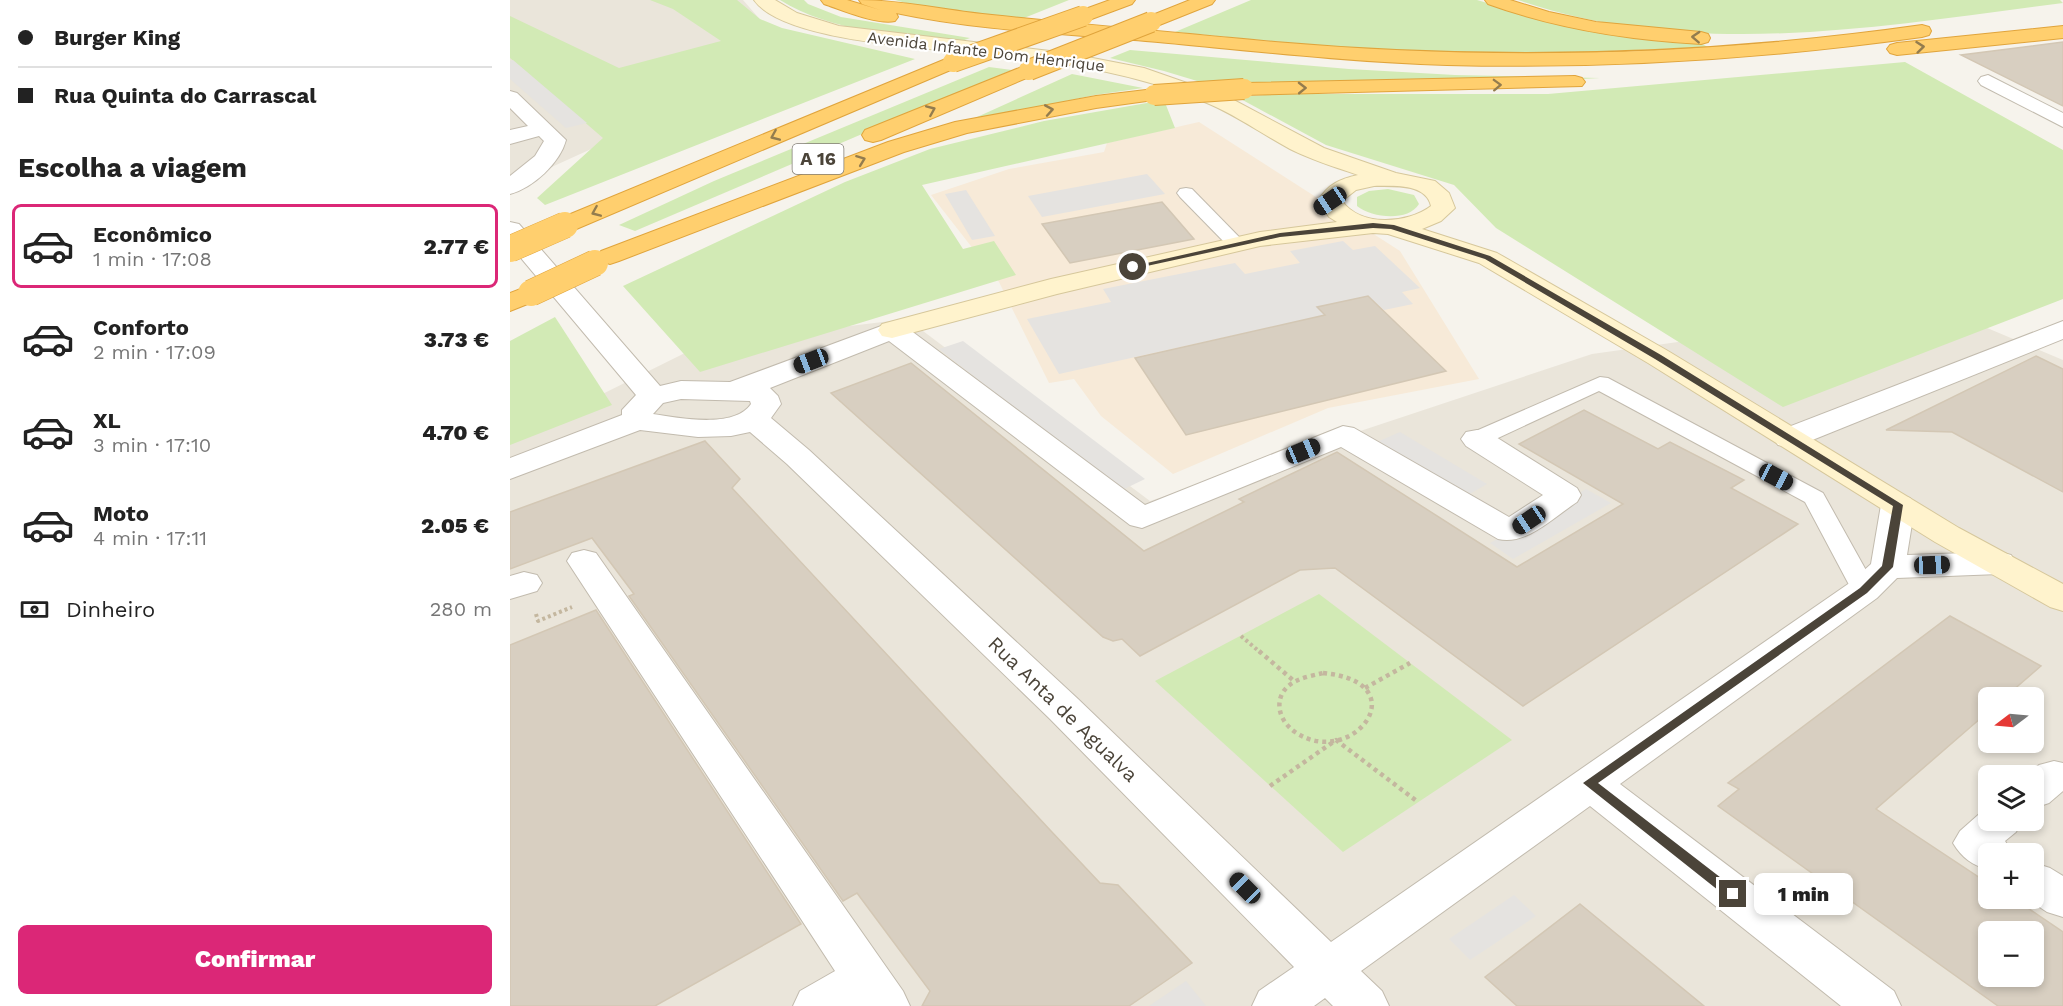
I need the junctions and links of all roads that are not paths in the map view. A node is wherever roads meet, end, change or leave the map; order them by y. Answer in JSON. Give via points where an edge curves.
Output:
{"nodes":[{"id":1,"x":764,"y":0,"type":"edge"},
{"id":2,"x":830,"y":0,"type":"edge"},
{"id":3,"x":868,"y":0,"type":"edge"},
{"id":4,"x":1126,"y":0,"type":"edge"},
{"id":5,"x":1206,"y":0,"type":"edge"},
{"id":6,"x":1494,"y":0,"type":"edge"},
{"id":7,"x":1086,"y":8,"type":"edge"},
{"id":8,"x":2063,"y":17,"type":"edge"},
{"id":9,"x":1922,"y":31,"type":"junction"},
{"id":10,"x":2063,"y":32,"type":"edge"},
{"id":11,"x":1003,"y":44,"type":"junction"},
{"id":12,"x":1841,"y":55,"type":"junction"},
{"id":13,"x":1660,"y":76,"type":"dead end"},
{"id":14,"x":1598,"y":80,"type":"dead end"},
{"id":15,"x":1988,"y":81,"type":"dead end"},
{"id":16,"x":510,"y":97,"type":"edge"},
{"id":17,"x":2063,"y":121,"type":"edge"},
{"id":18,"x":542,"y":129,"type":"junction"},
{"id":19,"x":510,"y":137,"type":"edge"},
{"id":20,"x":1306,"y":148,"type":"junction"},
{"id":21,"x":1392,"y":179,"type":"junction"},
{"id":22,"x":510,"y":187,"type":"edge"},
{"id":23,"x":1186,"y":194,"type":"dead end"},
{"id":24,"x":1332,"y":197,"type":"junction"},
{"id":25,"x":1443,"y":208,"type":"junction"},
{"id":26,"x":1382,"y":226,"type":"junction"},
{"id":27,"x":510,"y":229,"type":"edge"},
{"id":28,"x":1280,"y":235,"type":"junction"},
{"id":29,"x":1236,"y":244,"type":"junction"},
{"id":30,"x":510,"y":249,"type":"edge"},
{"id":31,"x":1488,"y":258,"type":"junction"},
{"id":32,"x":603,"y":259,"type":"junction"},
{"id":33,"x":520,"y":298,"type":"edge"},
{"id":34,"x":2063,"y":329,"type":"edge"},
{"id":35,"x":892,"y":330,"type":"junction"},
{"id":36,"x":745,"y":405,"type":"junction"},
{"id":37,"x":645,"y":408,"type":"junction"},
{"id":38,"x":1789,"y":438,"type":"junction"},
{"id":39,"x":1478,"y":439,"type":"joint"},
{"id":40,"x":510,"y":469,"type":"edge"},
{"id":41,"x":1898,"y":505,"type":"junction"},
{"id":42,"x":584,"y":561,"type":"dead end"},
{"id":43,"x":1999,"y":563,"type":"junction"},
{"id":44,"x":1876,"y":578,"type":"junction"},
{"id":45,"x":2063,"y":599,"type":"edge"},
{"id":46,"x":1589,"y":783,"type":"junction"},
{"id":47,"x":1989,"y":831,"type":"edge"},
{"id":48,"x":1978,"y":845,"type":"edge"},
{"id":49,"x":2044,"y":887,"type":"edge"},
{"id":50,"x":2063,"y":899,"type":"edge"},
{"id":51,"x":1327,"y":969,"type":"junction"},
{"id":52,"x":875,"y":992,"type":"edge"},
{"id":53,"x":817,"y":1006,"type":"edge"},
{"id":54,"x":1276,"y":1006,"type":"edge"},
{"id":55,"x":1365,"y":1006,"type":"edge"},
{"id":56,"x":1877,"y":1006,"type":"edge"}],
"edges":[{"from":1,"to":20,"type":"street","name":"Avenida Infante Dom Henrique","via":[[778,11],[838,31],[1056,57],[1145,75],[1217,100]]},
{"from":2,"to":12,"type":"highway","via":[[858,10],[930,23],[1384,64],[1586,68]]},
{"from":3,"to":9,"type":"highway","via":[[898,8],[990,20],[1334,52],[1485,60],[1688,56]]},
{"from":4,"to":7,"type":"highway","number":"A 16"},
{"from":32,"to":5,"type":"highway","number":"A 16","one_way":true,"bridge":true,"via":[[786,173]]},
{"from":9,"to":6,"type":"highway","one_way":true,"via":[[1767,40],[1664,35],[1574,22]]},
{"from":7,"to":11,"type":"highway","number":"A 16","bridge":true},
{"from":7,"to":11,"type":"highway","bridge":true,"via":[[1054,14]]},
{"from":8,"to":9,"type":"highway"},
{"from":12,"to":10,"type":"highway","one_way":true},
{"from":11,"to":30,"type":"highway","number":"A 16","one_way":true,"bridge":true},
{"from":12,"to":13,"type":"highway"},
{"from":32,"to":14,"type":"highway","one_way":true,"bridge":true,"via":[[896,147],[963,127],[1096,102],[1244,89]]},
{"from":15,"to":17,"type":"street"},
{"from":16,"to":18,"type":"street"},
{"from":18,"to":19,"type":"street"},
{"from":18,"to":22,"type":"street","via":[[555,140],[554,147]]},
{"from":20,"to":21,"type":"street","name":"Avenida Infante Dom Henrique"},
{"from":20,"to":24,"type":"street","name":"Avenida Infante Dom Henrique"},
{"from":21,"to":24,"type":"street","via":[[1357,182]]},
{"from":21,"to":25,"type":"street","via":[[1425,186],[1443,200]]},
{"from":23,"to":29,"type":"lane"},
{"from":24,"to":26,"type":"street","name":"Avenida Infante Dom Henrique","via":[[1333,209],[1343,217]]},
{"from":24,"to":28,"type":"street"},
{"from":25,"to":26,"type":"street","via":[[1425,222]]},
{"from":25,"to":31,"type":"street"},
{"from":26,"to":28,"type":"street"},
{"from":26,"to":31,"type":"street"},
{"from":27,"to":37,"type":"street"},
{"from":28,"to":29,"type":"street"},
{"from":29,"to":35,"type":"street","via":[[1051,287]]},
{"from":31,"to":38,"type":"street"},
{"from":32,"to":33,"type":"highway","number":"A 16","bridge":true},
{"from":34,"to":38,"type":"street"},
{"from":35,"to":36,"type":"street"},
{"from":35,"to":39,"type":"street","via":[[1142,518],[1343,435],[1510,532],[1565,495]]},
{"from":36,"to":37,"type":"street","via":[[741,425],[722,428],[652,424]]},
{"from":36,"to":51,"type":"street","name":"Rua Anta de Agualva","via":[[1064,709]]},
{"from":37,"to":40,"type":"street"},
{"from":38,"to":41,"type":"street"},
{"from":39,"to":44,"type":"lane","via":[[1600,383],[1815,498]]},
{"from":41,"to":43,"type":"street"},
{"from":41,"to":44,"type":"street"},
{"from":42,"to":52,"type":"street"},
{"from":43,"to":44,"type":"street"},
{"from":43,"to":45,"type":"street"},
{"from":44,"to":46,"type":"street"},
{"from":46,"to":51,"type":"street"},
{"from":46,"to":56,"type":"street"},
{"from":47,"to":48,"type":"street","via":[[1975,843]]},
{"from":49,"to":50,"type":"street"},
{"from":51,"to":54,"type":"street"},
{"from":51,"to":55,"type":"street","name":"Rua Anta de Agualva"},
{"from":52,"to":53,"type":"street"}]}
